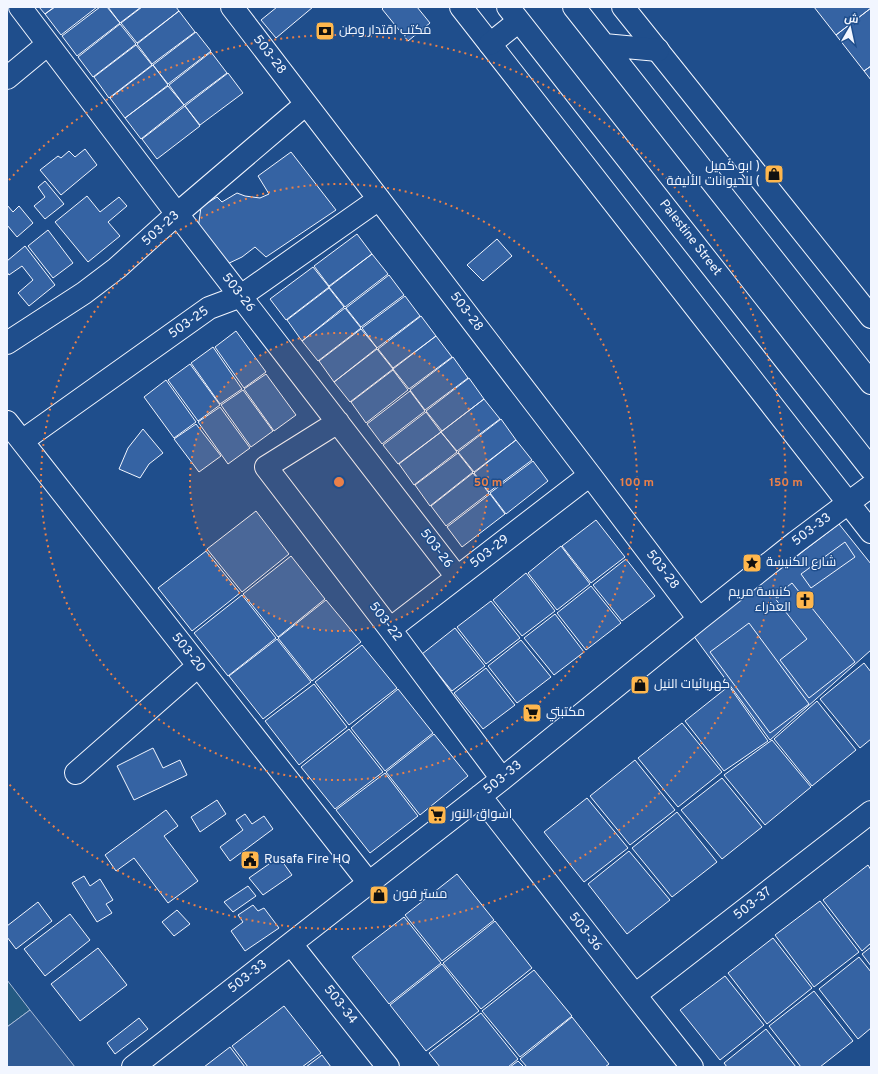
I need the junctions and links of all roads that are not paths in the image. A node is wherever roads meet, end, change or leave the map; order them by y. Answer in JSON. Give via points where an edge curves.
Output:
{"nodes":[{"id":1,"x":20,"y":7,"type":"edge"},
{"id":2,"x":232,"y":7,"type":"edge"},
{"id":3,"x":461,"y":7,"type":"edge"},
{"id":4,"x":574,"y":7,"type":"edge"},
{"id":5,"x":623,"y":7,"type":"edge"},
{"id":6,"x":514,"y":14,"type":"edge"},
{"id":7,"x":48,"y":44,"type":"junction"},
{"id":8,"x":490,"y":44,"type":"junction"},
{"id":9,"x":604,"y":45,"type":"junction"},
{"id":10,"x":658,"y":50,"type":"junction"},
{"id":11,"x":7,"y":78,"type":"edge"},
{"id":12,"x":306,"y":104,"type":"junction"},
{"id":13,"x":379,"y":199,"type":"junction"},
{"id":14,"x":177,"y":214,"type":"junction"},
{"id":15,"x":241,"y":296,"type":"junction"},
{"id":16,"x":871,"y":317,"type":"edge"},
{"id":17,"x":7,"y":343,"type":"edge"},
{"id":18,"x":871,"y":383,"type":"edge"},
{"id":19,"x":7,"y":422,"type":"edge"},
{"id":20,"x":338,"y":422,"type":"junction"},
{"id":21,"x":22,"y":441,"type":"junction"},
{"id":22,"x":871,"y":469,"type":"edge"},
{"id":23,"x":590,"y":475,"type":"junction"},
{"id":24,"x":871,"y":486,"type":"edge"},
{"id":25,"x":848,"y":504,"type":"junction"},
{"id":26,"x":871,"y":532,"type":"edge"},
{"id":27,"x":457,"y":577,"type":"junction"},
{"id":28,"x":699,"y":619,"type":"junction"},
{"id":29,"x":390,"y":629,"type":"junction"},
{"id":30,"x":198,"y":666,"type":"junction"},
{"id":31,"x":76,"y":773,"type":"dead end"},
{"id":32,"x":502,"y":779,"type":"junction"},
{"id":33,"x":480,"y":796,"type":"junction"},
{"id":34,"x":871,"y":812,"type":"edge"},
{"id":35,"x":369,"y":883,"type":"junction"},
{"id":36,"x":291,"y":944,"type":"junction"},
{"id":37,"x":634,"y":995,"type":"junction"},
{"id":38,"x":133,"y":1067,"type":"edge"},
{"id":39,"x":388,"y":1067,"type":"edge"},
{"id":40,"x":692,"y":1067,"type":"edge"}],
"edges":[{"from":1,"to":7,"type":"street","name":"503-26"},
{"from":2,"to":12,"type":"street","name":"503-28"},
{"from":3,"to":8,"type":"street"},
{"from":4,"to":9,"type":"street"},
{"from":5,"to":10,"type":"street"},
{"from":6,"to":8,"type":"street"},
{"from":6,"to":22,"type":"street","name":"Palestine Street"},
{"from":7,"to":11,"type":"street"},
{"from":7,"to":14,"type":"street","name":"503-26"},
{"from":8,"to":25,"type":"street"},
{"from":9,"to":10,"type":"street"},
{"from":9,"to":18,"type":"street"},
{"from":10,"to":16,"type":"street"},
{"from":12,"to":13,"type":"street","name":"503-28"},
{"from":12,"to":14,"type":"street","name":"503-23"},
{"from":13,"to":15,"type":"street","name":"503-25"},
{"from":13,"to":23,"type":"street","name":"503-28"},
{"from":14,"to":15,"type":"street","name":"503-26"},
{"from":14,"to":17,"type":"street","name":"503-23","via":[[117,268],[84,293]]},
{"from":15,"to":20,"type":"street","name":"503-26"},
{"from":15,"to":21,"type":"street","name":"503-25","via":[[210,308]]},
{"from":19,"to":21,"type":"street","name":"503-20"},
{"from":20,"to":27,"type":"street","name":"503-26"},
{"from":20,"to":29,"type":"street","name":"503-22","via":[[266,467]]},
{"from":21,"to":30,"type":"street","name":"503-20"},
{"from":23,"to":27,"type":"street","name":"503-29"},
{"from":23,"to":28,"type":"street","name":"503-28"},
{"from":24,"to":25,"type":"street","name":"503-33"},
{"from":25,"to":26,"type":"street"},
{"from":25,"to":28,"type":"street","name":"503-33"},
{"from":27,"to":29,"type":"street","name":"503-29"},
{"from":28,"to":32,"type":"street","name":"503-33"},
{"from":29,"to":32,"type":"street","name":"503-22"},
{"from":30,"to":31,"type":"street"},
{"from":30,"to":35,"type":"street","name":"503-20"},
{"from":32,"to":33,"type":"street","name":"503-33"},
{"from":33,"to":35,"type":"street","name":"503-33"},
{"from":33,"to":37,"type":"street","name":"503-36"},
{"from":34,"to":37,"type":"street","name":"503-37"},
{"from":35,"to":36,"type":"street","name":"503-33"},
{"from":36,"to":38,"type":"street","name":"503-33"},
{"from":36,"to":39,"type":"street","name":"503-34"},
{"from":37,"to":40,"type":"street","name":"503-36"}]}
